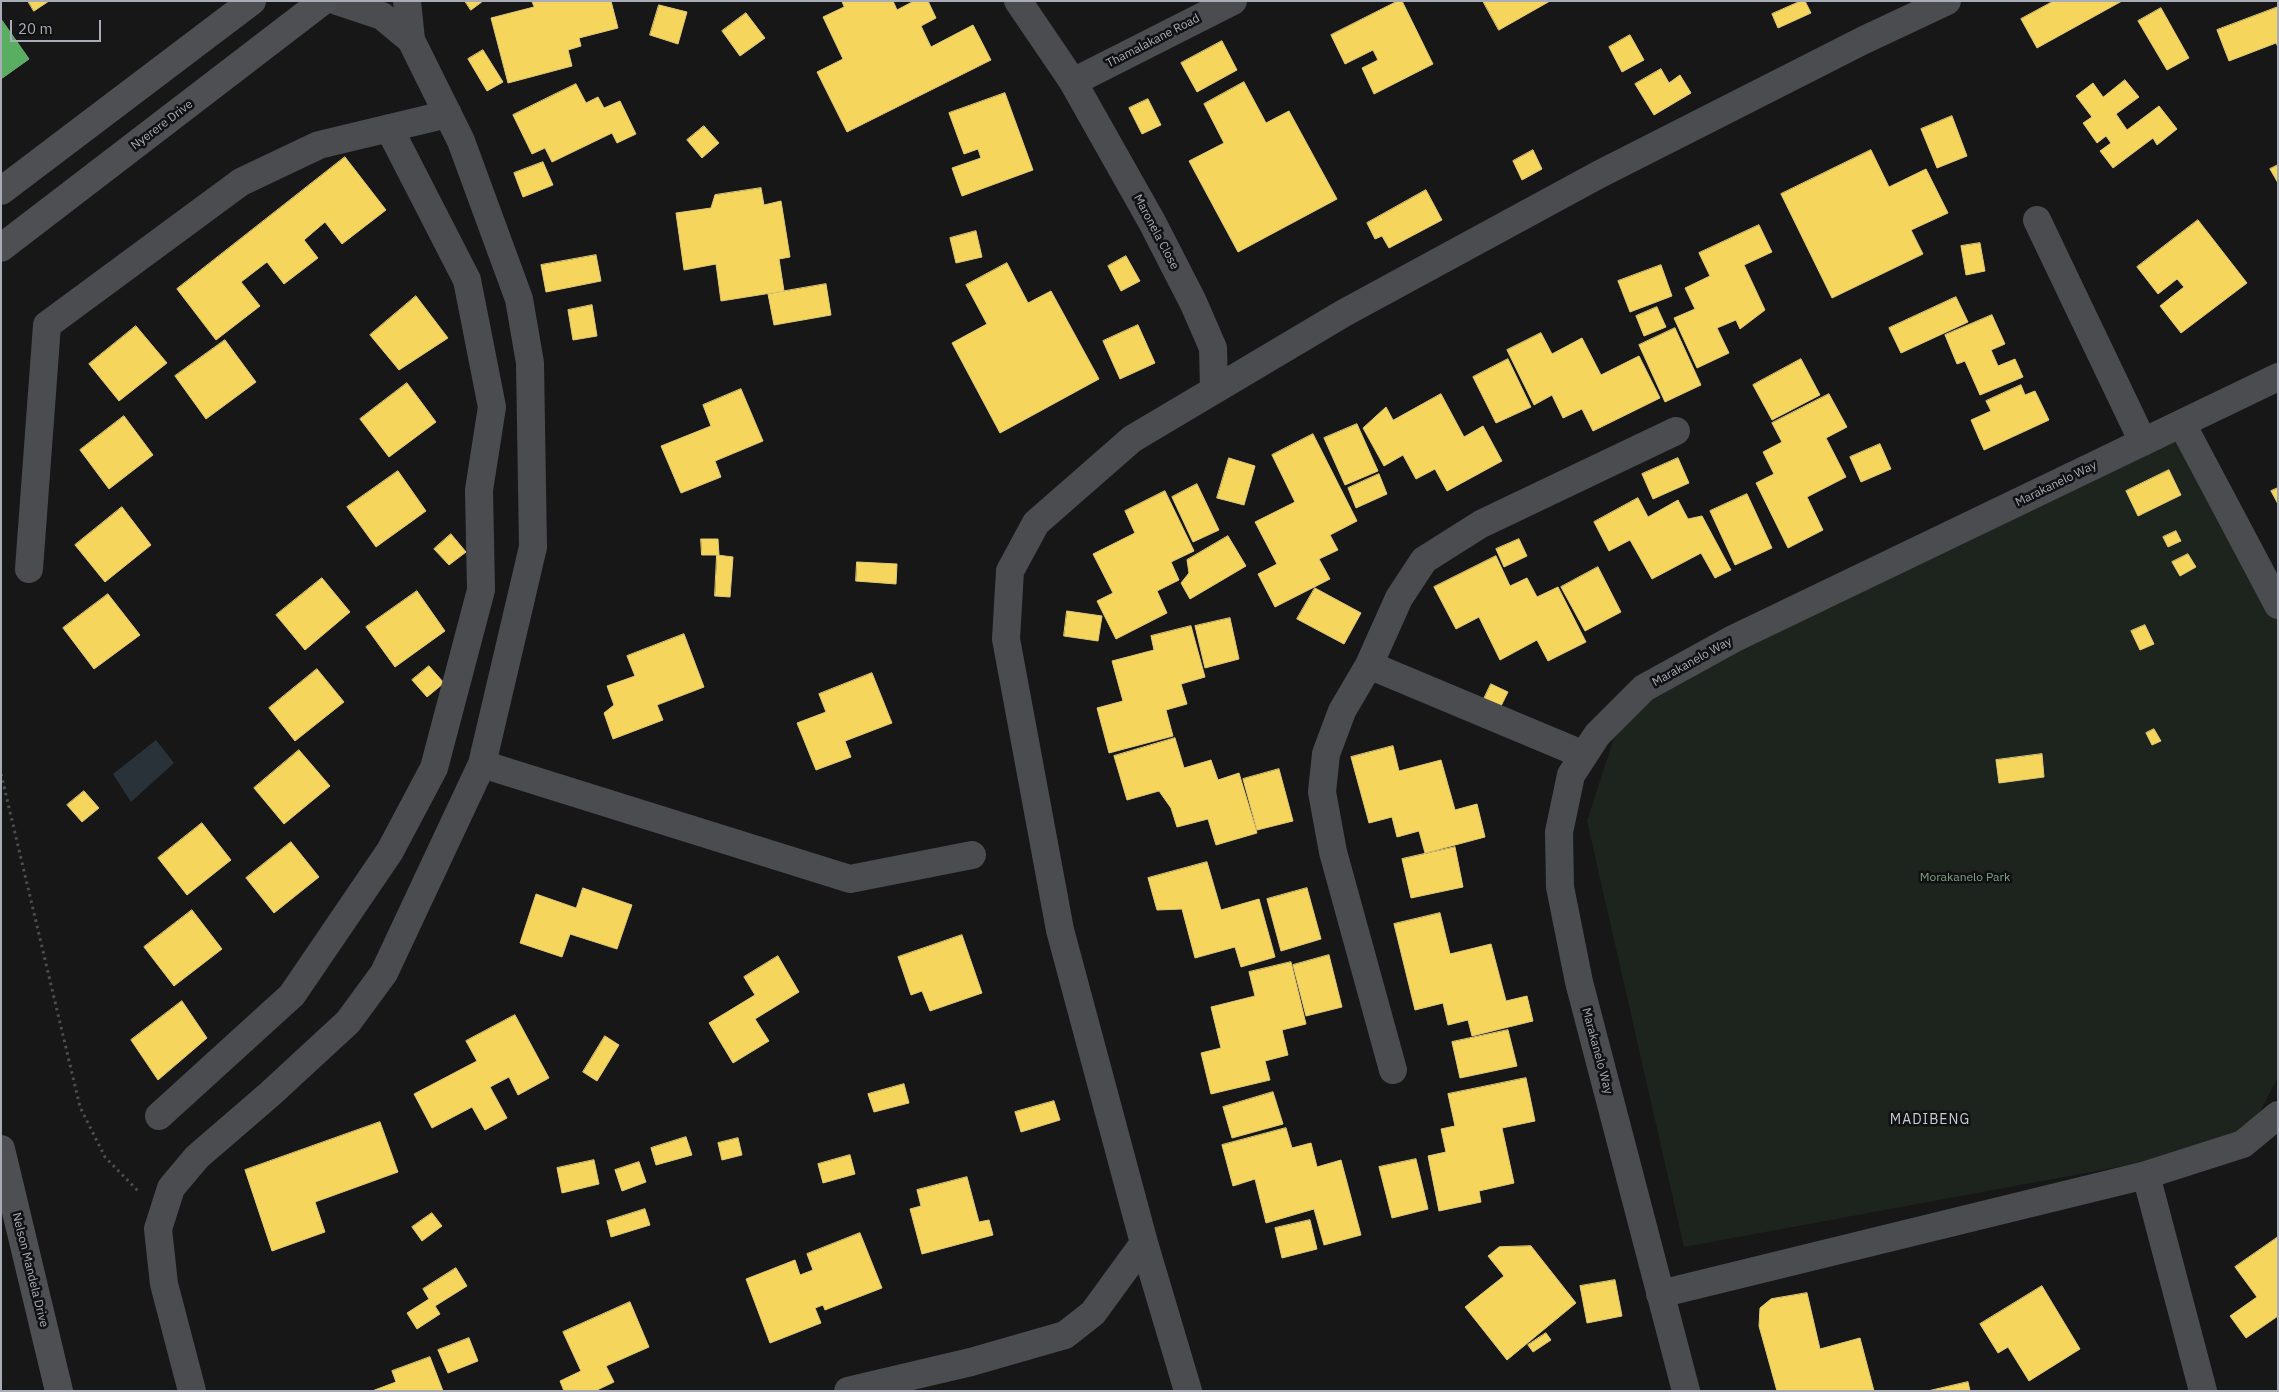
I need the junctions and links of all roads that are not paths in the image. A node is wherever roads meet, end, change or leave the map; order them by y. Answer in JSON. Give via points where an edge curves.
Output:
{"nodes":[{"id":1,"x":252,"y":1,"type":"edge"},
{"id":2,"x":323,"y":1,"type":"edge"},
{"id":3,"x":337,"y":1,"type":"edge"},
{"id":4,"x":407,"y":1,"type":"edge"},
{"id":5,"x":1018,"y":1,"type":"edge"},
{"id":6,"x":1233,"y":1,"type":"edge"},
{"id":7,"x":1947,"y":1,"type":"edge"},
{"id":8,"x":411,"y":40,"type":"junction"},
{"id":9,"x":1073,"y":82,"type":"junction"},
{"id":10,"x":448,"y":114,"type":"junction"},
{"id":11,"x":389,"y":128,"type":"junction"},
{"id":12,"x":1,"y":191,"type":"edge"},
{"id":13,"x":2037,"y":220,"type":"dead end"},
{"id":14,"x":1,"y":248,"type":"edge"},
{"id":15,"x":2278,"y":377,"type":"edge"},
{"id":16,"x":1214,"y":390,"type":"junction"},
{"id":17,"x":2182,"y":424,"type":"junction"},
{"id":18,"x":1676,"y":431,"type":"dead end"},
{"id":19,"x":2143,"y":442,"type":"junction"},
{"id":20,"x":29,"y":569,"type":"dead end"},
{"id":21,"x":2278,"y":605,"type":"edge"},
{"id":22,"x":1369,"y":665,"type":"junction"},
{"id":23,"x":1584,"y":755,"type":"junction"},
{"id":24,"x":482,"y":764,"type":"junction"},
{"id":25,"x":972,"y":855,"type":"dead end"},
{"id":26,"x":1393,"y":1070,"type":"dead end"},
{"id":27,"x":2278,"y":1115,"type":"edge"},
{"id":28,"x":159,"y":1116,"type":"dead end"},
{"id":29,"x":1,"y":1149,"type":"edge"},
{"id":30,"x":2146,"y":1175,"type":"junction"},
{"id":31,"x":1144,"y":1244,"type":"junction"},
{"id":32,"x":1660,"y":1294,"type":"junction"},
{"id":33,"x":59,"y":1391,"type":"edge"},
{"id":34,"x":192,"y":1391,"type":"edge"},
{"id":35,"x":848,"y":1391,"type":"edge"},
{"id":36,"x":1188,"y":1391,"type":"edge"},
{"id":37,"x":1686,"y":1391,"type":"edge"},
{"id":38,"x":2203,"y":1391,"type":"edge"}],
"edges":[{"from":1,"to":12,"type":"main road"},
{"from":2,"to":14,"type":"main road","name":"Nyerere Drive"},
{"from":3,"to":8,"type":"street","via":[[382,16]]},
{"from":4,"to":8,"type":"street"},
{"from":5,"to":9,"type":"street","name":"Maronela Close"},
{"from":6,"to":9,"type":"street","name":"Thamalakane Road"},
{"from":7,"to":16,"type":"street","via":[[1598,175],[1344,313]]},
{"from":8,"to":10,"type":"street"},
{"from":9,"to":16,"type":"street","name":"Maronela Close","via":[[1193,302],[1212,348]]},
{"from":10,"to":11,"type":"street"},
{"from":10,"to":24,"type":"street","via":[[519,299],[530,363],[533,547]]},
{"from":11,"to":20,"type":"street","via":[[319,145],[241,182],[47,325]]},
{"from":11,"to":28,"type":"street","via":[[467,280],[492,407],[480,490],[480,590],[434,768],[390,851],[292,995]]},
{"from":13,"to":19,"type":"street"},
{"from":15,"to":17,"type":"street","name":"Marakanelo Way"},
{"from":16,"to":31,"type":"street","via":[[1132,438],[1036,523],[1010,571],[1006,639],[1060,930]]},
{"from":17,"to":19,"type":"street","name":"Marakanelo Way"},
{"from":17,"to":21,"type":"street"},
{"from":18,"to":22,"type":"street","via":[[1481,524],[1424,560],[1399,598]]},
{"from":19,"to":23,"type":"street","name":"Marakanelo Way","via":[[1733,639],[1644,688],[1597,735]]},
{"from":22,"to":23,"type":"street"},
{"from":22,"to":26,"type":"street","via":[[1338,720],[1326,754],[1322,792],[1333,852]]},
{"from":23,"to":32,"type":"street","name":"Marakanelo Way","via":[[1571,775],[1559,832],[1560,887],[1579,982]]},
{"from":24,"to":25,"type":"street","via":[[850,880]]},
{"from":24,"to":34,"type":"street","via":[[384,973],[348,1022],[197,1157],[170,1188],[158,1229],[164,1284]]},
{"from":27,"to":30,"type":"street","via":[[2243,1144]]},
{"from":29,"to":33,"type":"main road","name":"Nelson Mandela Drive"},
{"from":30,"to":32,"type":"street"},
{"from":30,"to":38,"type":"street"},
{"from":31,"to":35,"type":"street","via":[[1093,1313],[1065,1335],[971,1362]]},
{"from":31,"to":36,"type":"street"},
{"from":32,"to":37,"type":"street","name":"Marakanelo Way"}]}
